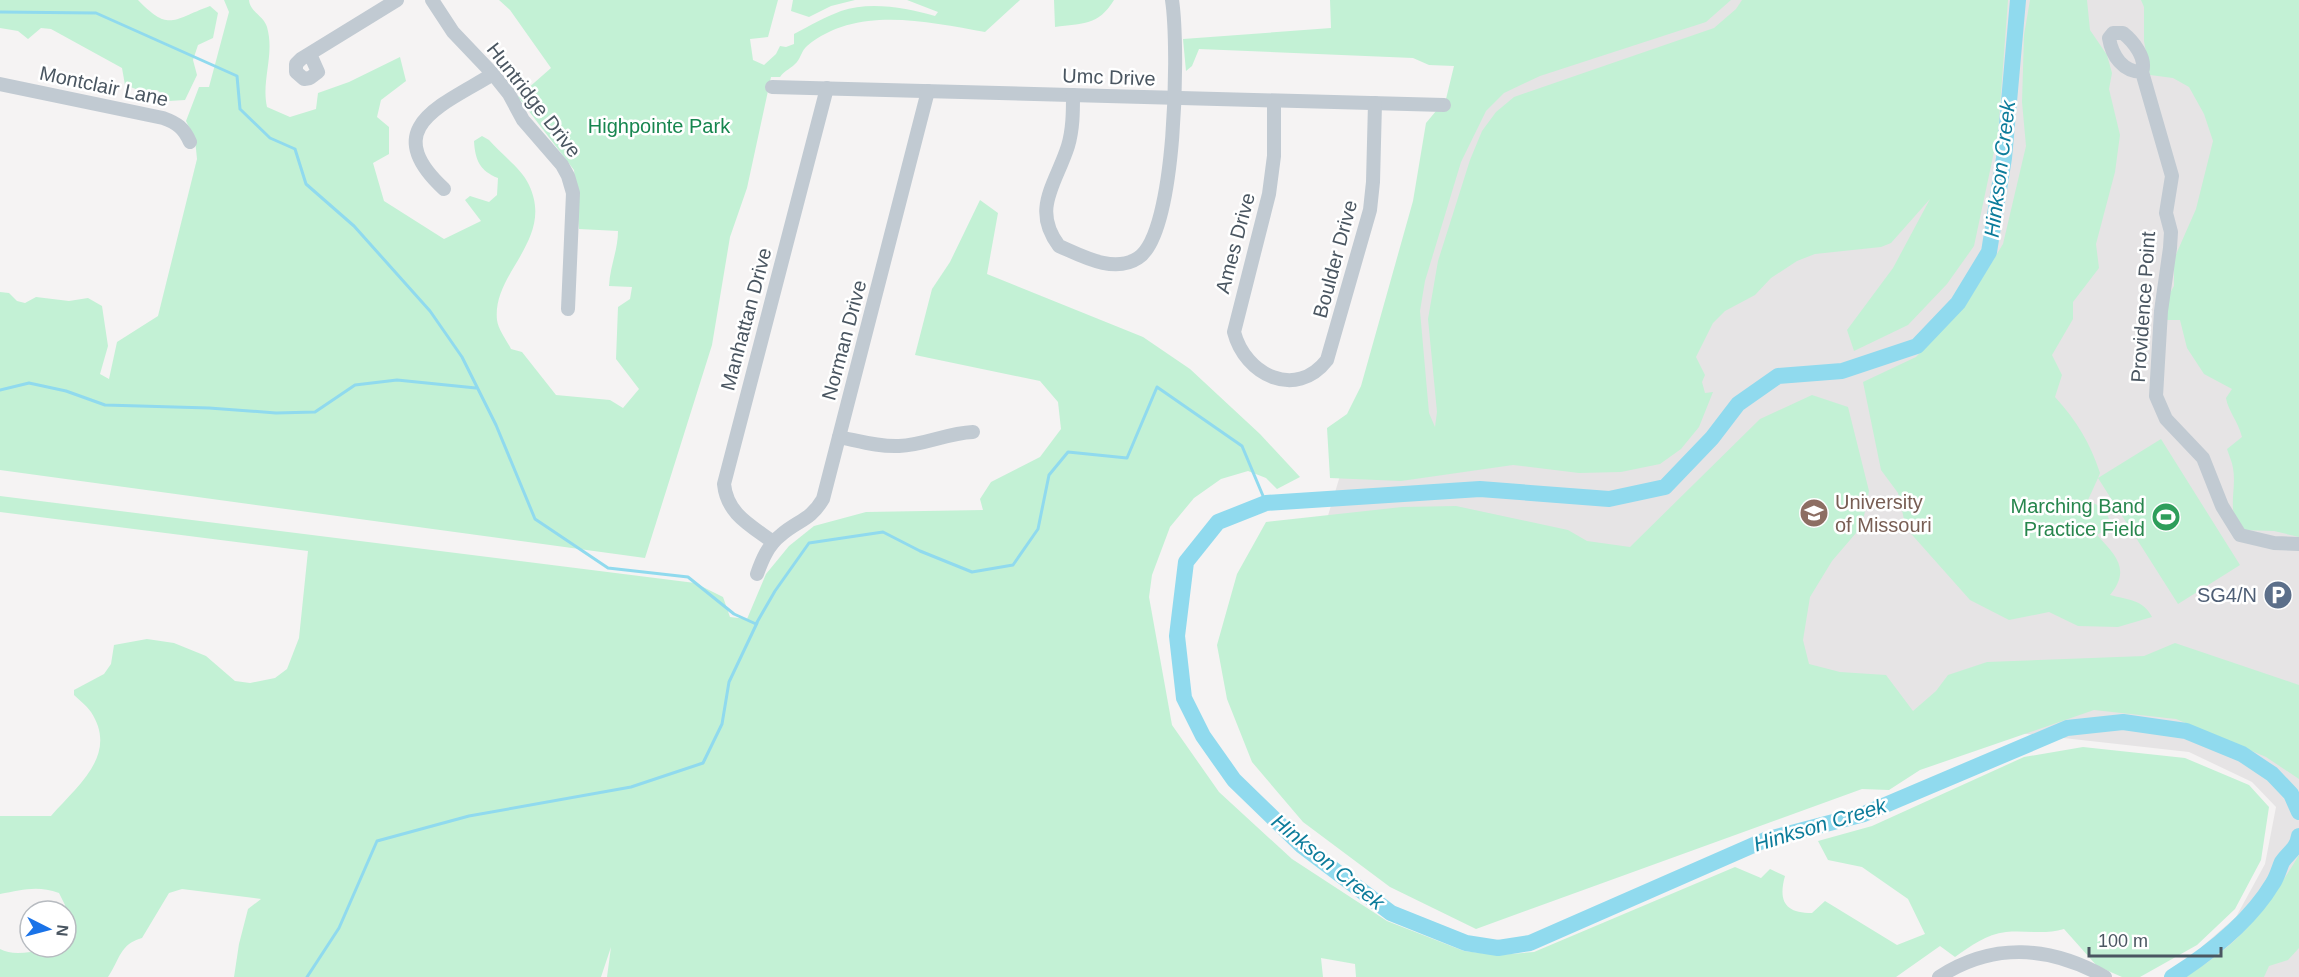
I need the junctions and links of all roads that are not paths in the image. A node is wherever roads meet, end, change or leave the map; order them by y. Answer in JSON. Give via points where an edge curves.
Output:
{"nodes":[{"id":1,"x":397,"y":0,"type":"edge"},
{"id":2,"x":432,"y":0,"type":"edge"},
{"id":3,"x":1172,"y":0,"type":"edge"},
{"id":4,"x":310,"y":54,"type":"dead end"},
{"id":5,"x":2142,"y":72,"type":"dead end"},
{"id":6,"x":493,"y":74,"type":"junction"},
{"id":7,"x":0,"y":84,"type":"edge"},
{"id":8,"x":772,"y":87,"type":"dead end"},
{"id":9,"x":827,"y":88,"type":"junction"},
{"id":10,"x":928,"y":91,"type":"junction"},
{"id":11,"x":1073,"y":95,"type":"junction"},
{"id":12,"x":1174,"y":98,"type":"junction"},
{"id":13,"x":1274,"y":101,"type":"junction"},
{"id":14,"x":1375,"y":104,"type":"junction"},
{"id":15,"x":1444,"y":105,"type":"dead end"},
{"id":16,"x":190,"y":142,"type":"dead end"},
{"id":17,"x":444,"y":189,"type":"dead end"},
{"id":18,"x":568,"y":309,"type":"dead end"},
{"id":19,"x":1273,"y":378,"type":"joint"},
{"id":20,"x":973,"y":432,"type":"dead end"},
{"id":21,"x":839,"y":437,"type":"junction"},
{"id":22,"x":773,"y":542,"type":"junction"},
{"id":23,"x":2299,"y":544,"type":"edge"},
{"id":24,"x":757,"y":574,"type":"dead end"},
{"id":25,"x":1939,"y":977,"type":"edge"},
{"id":26,"x":2104,"y":977,"type":"edge"}],
"edges":[{"from":1,"to":4,"type":"street"},
{"from":2,"to":6,"type":"street","name":"Huntridge Drive","via":[[453,32]]},
{"from":3,"to":12,"type":"street","via":[[1176,30]]},
{"from":5,"to":23,"type":"street","name":"Providence Point","via":[[2172,176],[2166,213],[2170,240],[2156,396],[2166,419],[2203,458],[2222,506],[2240,535]]},
{"from":6,"to":17,"type":"street","via":[[430,112],[418,128],[418,159]]},
{"from":6,"to":18,"type":"street","name":"Huntridge Drive","via":[[523,120],[568,176],[573,193]]},
{"from":7,"to":16,"type":"street","name":"Montclair Lane","via":[[163,118],[175,122]]},
{"from":8,"to":9,"type":"street","name":"Umc Drive"},
{"from":9,"to":10,"type":"street","name":"Umc Drive"},
{"from":9,"to":22,"type":"street","name":"Manhattan Drive","via":[[724,484],[730,507]]},
{"from":10,"to":11,"type":"street","name":"Umc Drive"},
{"from":10,"to":21,"type":"street","name":"Norman Drive"},
{"from":11,"to":12,"type":"street","name":"Umc Drive"},
{"from":11,"to":12,"type":"street","via":[[1068,146],[1047,199],[1046,224],[1059,246],[1110,264],[1137,259],[1152,239],[1172,159]]},
{"from":12,"to":13,"type":"street","name":"Umc Drive"},
{"from":13,"to":14,"type":"street","name":"Umc Drive"},
{"from":13,"to":19,"type":"street","name":"Ames Drive","via":[[1269,194],[1234,332],[1238,346],[1249,360]]},
{"from":14,"to":15,"type":"street","name":"Umc Drive"},
{"from":14,"to":19,"type":"street","name":"Boulder Drive","via":[[1370,210],[1327,360],[1317,374],[1304,380]]},
{"from":20,"to":21,"type":"street","via":[[900,446]]},
{"from":21,"to":22,"type":"street","name":"Norman Drive","via":[[823,499],[816,511]]},
{"from":22,"to":24,"type":"street","name":"Norman Drive"},
{"from":25,"to":26,"type":"street","via":[[1976,959],[2012,952],[2055,956],[2079,963]]}]}
